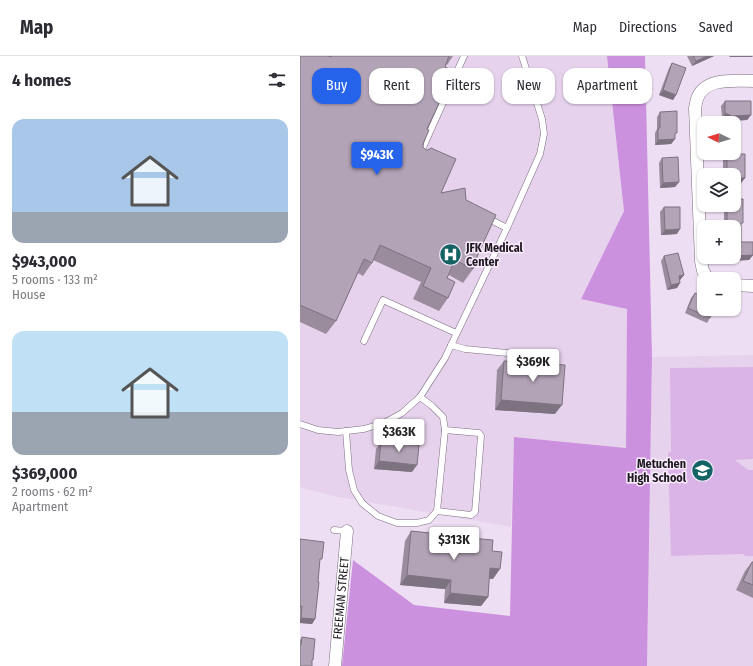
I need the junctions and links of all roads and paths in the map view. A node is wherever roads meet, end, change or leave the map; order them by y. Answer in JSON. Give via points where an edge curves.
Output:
{"nodes":[{"id":1,"x":464,"y":56,"type":"edge"},
{"id":2,"x":522,"y":56,"type":"edge"},
{"id":3,"x":753,"y":81,"type":"edge"},
{"id":4,"x":418,"y":160,"type":"edge"},
{"id":5,"x":483,"y":217,"type":"edge"},
{"id":6,"x":507,"y":228,"type":"junction"},
{"id":7,"x":704,"y":272,"type":"edge"},
{"id":8,"x":741,"y":286,"type":"edge"},
{"id":9,"x":753,"y":286,"type":"edge"},
{"id":10,"x":456,"y":333,"type":"junction"},
{"id":11,"x":364,"y":342,"type":"dead end"},
{"id":12,"x":451,"y":345,"type":"junction"},
{"id":13,"x":529,"y":355,"type":"dead end"},
{"id":14,"x":420,"y":397,"type":"junction"},
{"id":15,"x":300,"y":424,"type":"edge"},
{"id":16,"x":445,"y":430,"type":"junction"},
{"id":17,"x":346,"y":431,"type":"junction"},
{"id":18,"x":437,"y":511,"type":"junction"},
{"id":19,"x":334,"y":530,"type":"dead end"},
{"id":20,"x":347,"y":531,"type":"joint"},
{"id":21,"x":335,"y":666,"type":"edge"}],
"edges":[{"from":1,"to":4,"type":"lane"},
{"from":2,"to":6,"type":"lane","via":[[542,119],[544,134],[540,154]]},
{"from":3,"to":7,"type":"street","via":[[708,85],[697,98],[695,108],[701,261]]},
{"from":5,"to":6,"type":"lane"},
{"from":6,"to":10,"type":"lane"},
{"from":8,"to":9,"type":"street"},
{"from":10,"to":11,"type":"lane","via":[[383,300]]},
{"from":10,"to":12,"type":"lane"},
{"from":12,"to":13,"type":"lane","via":[[465,349]]},
{"from":12,"to":14,"type":"lane"},
{"from":14,"to":16,"type":"lane","via":[[443,417]]},
{"from":14,"to":17,"type":"lane","via":[[402,413],[384,423]]},
{"from":15,"to":17,"type":"lane","via":[[318,430]]},
{"from":16,"to":18,"type":"lane"},
{"from":16,"to":18,"type":"lane","via":[[479,433],[481,436],[475,512],[471,515]]},
{"from":17,"to":18,"type":"lane","via":[[349,470],[354,490],[362,503],[378,516],[397,523],[429,520]]},
{"from":19,"to":20,"type":"lane"},
{"from":20,"to":21,"type":"street","name":"FREEMAN STREET"}]}
